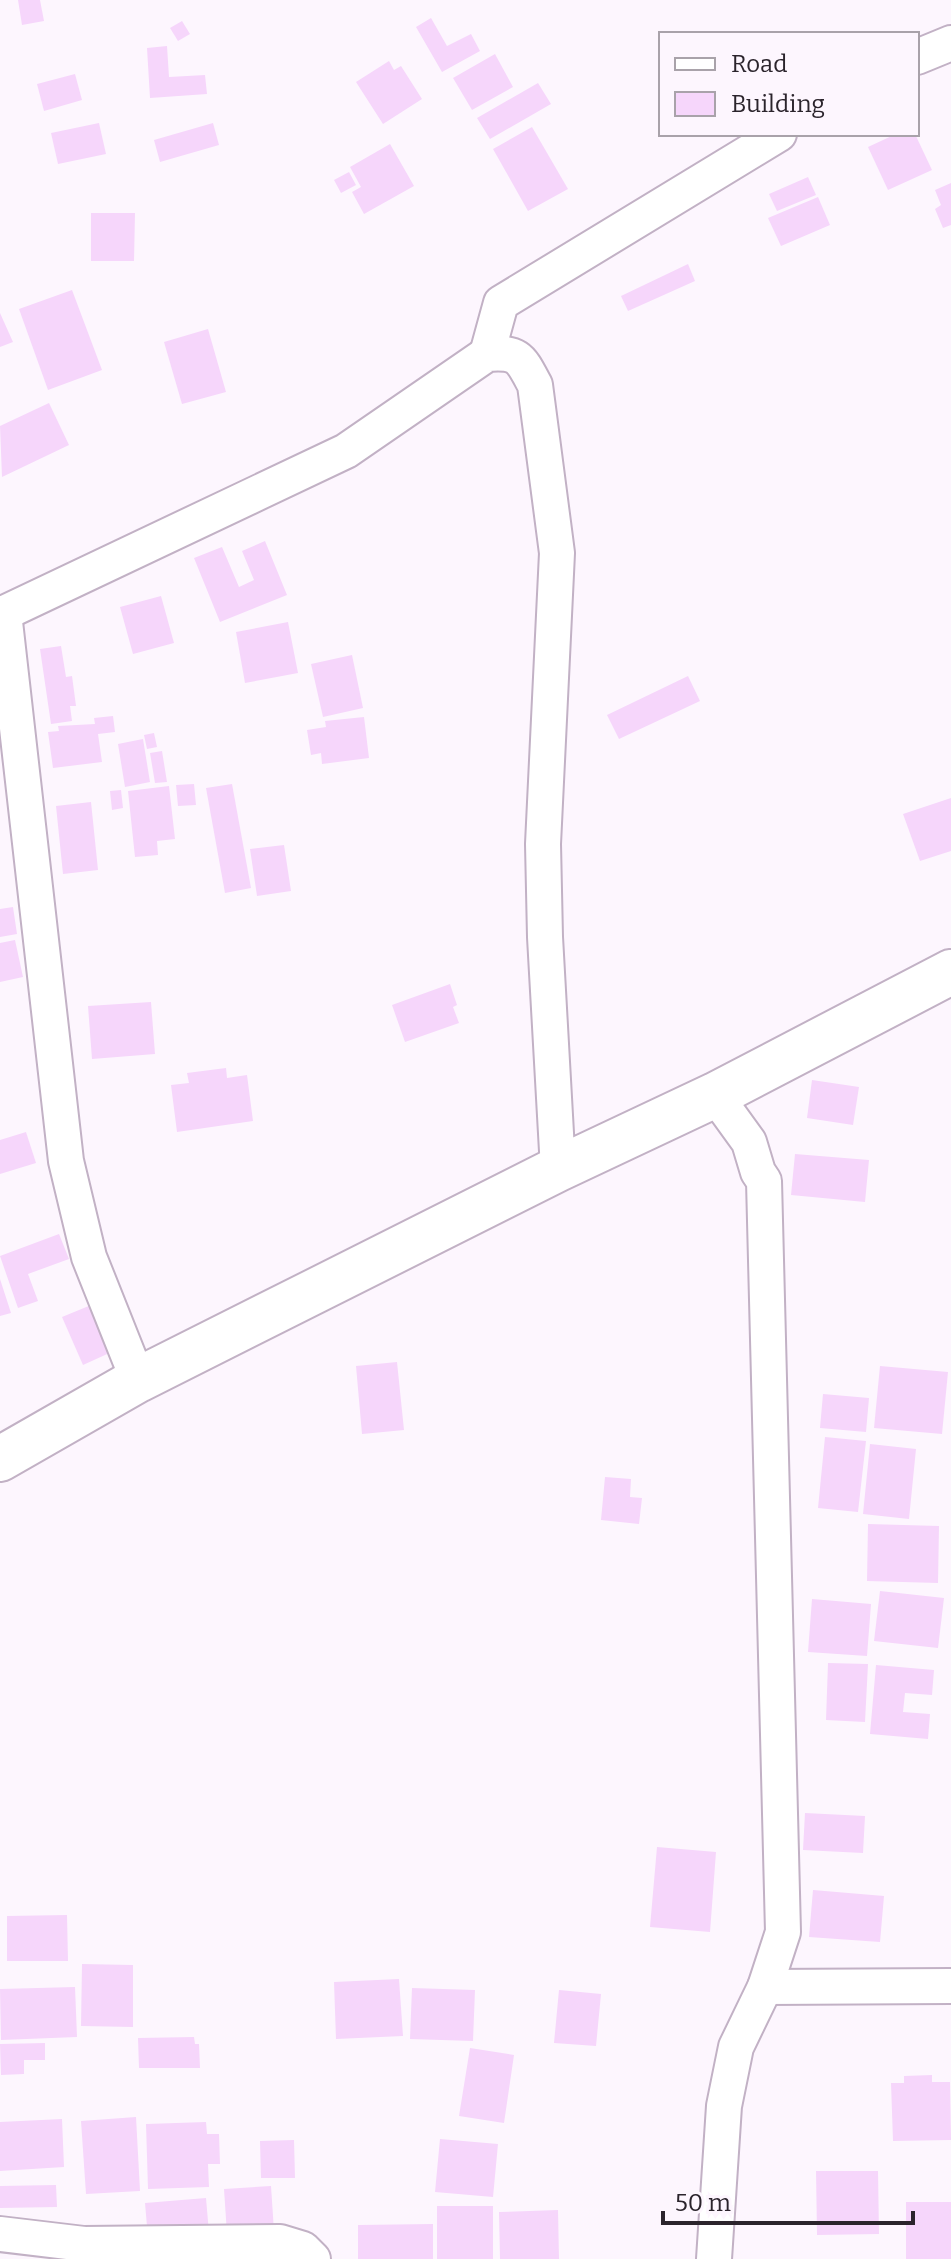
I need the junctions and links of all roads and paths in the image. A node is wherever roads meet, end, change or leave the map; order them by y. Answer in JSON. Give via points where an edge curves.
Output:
{"nodes":[{"id":1,"x":951,"y":43,"type":"edge"},
{"id":2,"x":919,"y":56,"type":"edge"},
{"id":3,"x":776,"y":136,"type":"edge"},
{"id":4,"x":487,"y":354,"type":"junction"},
{"id":5,"x":2,"y":614,"type":"edge"},
{"id":6,"x":951,"y":972,"type":"edge"},
{"id":7,"x":715,"y":1095,"type":"junction"},
{"id":8,"x":558,"y":1169,"type":"junction"},
{"id":9,"x":138,"y":1380,"type":"junction"},
{"id":10,"x":0,"y":1459,"type":"edge"},
{"id":11,"x":951,"y":1986,"type":"edge"},
{"id":12,"x":765,"y":1987,"type":"junction"},
{"id":13,"x":0,"y":2234,"type":"edge"},
{"id":14,"x":313,"y":2259,"type":"edge"},
{"id":15,"x":714,"y":2259,"type":"edge"}],
"edges":[{"from":1,"to":2,"type":"street"},
{"from":3,"to":4,"type":"street","via":[[501,303]]},
{"from":4,"to":5,"type":"street","via":[[346,451]]},
{"from":4,"to":8,"type":"street","via":[[509,353],[523,363],[535,385],[557,553],[543,844]]},
{"from":5,"to":9,"type":"street","via":[[66,1161],[89,1257]]},
{"from":6,"to":7,"type":"street"},
{"from":7,"to":8,"type":"street"},
{"from":7,"to":12,"type":"street","via":[[749,1142],[764,1181],[783,1932]]},
{"from":8,"to":9,"type":"street"},
{"from":9,"to":10,"type":"street"},
{"from":11,"to":12,"type":"street"},
{"from":12,"to":15,"type":"street","via":[[736,2047],[724,2106]]},
{"from":13,"to":14,"type":"street","via":[[84,2244],[280,2242],[303,2249]]}]}
